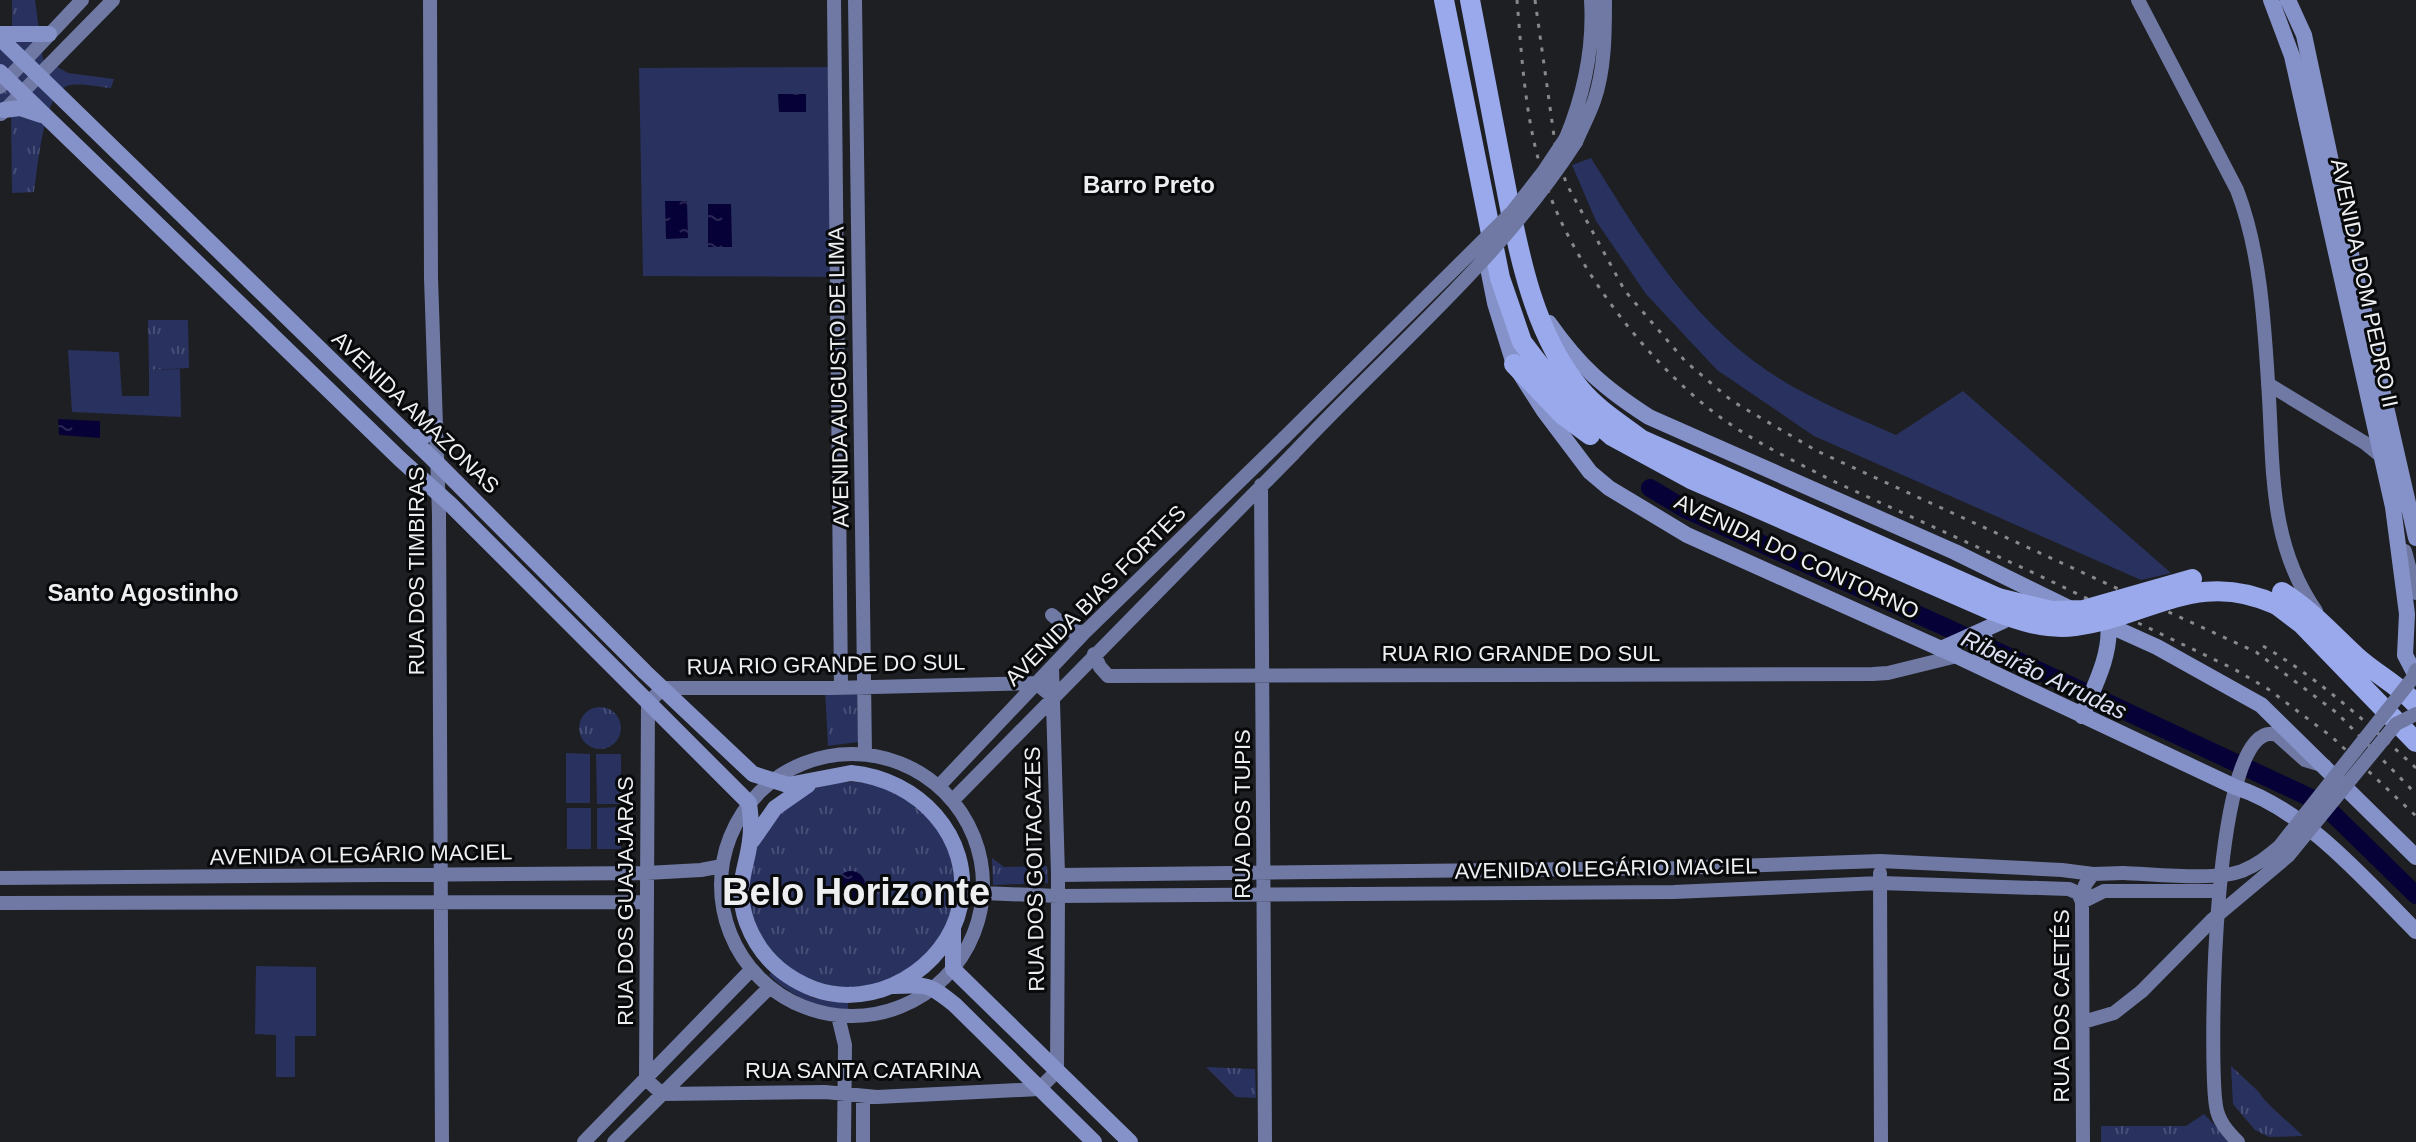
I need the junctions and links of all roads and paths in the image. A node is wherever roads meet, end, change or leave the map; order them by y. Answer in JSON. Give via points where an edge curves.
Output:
{"nodes":[{"id":1,"x":82,"y":0,"type":"edge"},
{"id":2,"x":113,"y":0,"type":"edge"},
{"id":3,"x":430,"y":0,"type":"edge"},
{"id":4,"x":834,"y":0,"type":"edge"},
{"id":5,"x":855,"y":0,"type":"edge"},
{"id":6,"x":1441,"y":0,"type":"edge"},
{"id":7,"x":1470,"y":0,"type":"edge"},
{"id":8,"x":1591,"y":0,"type":"edge"},
{"id":9,"x":1605,"y":0,"type":"edge"},
{"id":10,"x":2138,"y":0,"type":"edge"},
{"id":11,"x":2271,"y":0,"type":"edge"},
{"id":12,"x":2288,"y":0,"type":"edge"},
{"id":13,"x":49,"y":34,"type":"junction"},
{"id":14,"x":0,"y":36,"type":"edge"},
{"id":15,"x":24,"y":61,"type":"junction"},
{"id":16,"x":39,"y":75,"type":"junction"},
{"id":17,"x":2,"y":79,"type":"edge"},
{"id":18,"x":22,"y":92,"type":"junction"},
{"id":19,"x":2,"y":112,"type":"edge"},
{"id":20,"x":47,"y":117,"type":"junction"},
{"id":21,"x":1571,"y":140,"type":"junction"},
{"id":22,"x":1534,"y":303,"type":"junction"},
{"id":23,"x":1514,"y":364,"type":"junction"},
{"id":24,"x":2268,"y":384,"type":"junction"},
{"id":25,"x":436,"y":427,"type":"junction"},
{"id":26,"x":411,"y":438,"type":"junction"},
{"id":27,"x":2381,"y":456,"type":"junction"},
{"id":28,"x":437,"y":463,"type":"junction"},
{"id":29,"x":1691,"y":479,"type":"junction"},
{"id":30,"x":1261,"y":485,"type":"junction"},
{"id":31,"x":438,"y":493,"type":"junction"},
{"id":32,"x":2393,"y":507,"type":"junction"},
{"id":33,"x":2416,"y":538,"type":"edge"},
{"id":34,"x":1955,"y":552,"type":"junction"},
{"id":35,"x":2416,"y":593,"type":"edge"},
{"id":36,"x":2280,"y":598,"type":"junction"},
{"id":37,"x":2061,"y":605,"type":"junction"},
{"id":38,"x":1052,"y":615,"type":"dead end"},
{"id":39,"x":2108,"y":624,"type":"junction"},
{"id":40,"x":2326,"y":625,"type":"junction"},
{"id":41,"x":1085,"y":632,"type":"junction"},
{"id":42,"x":1977,"y":638,"type":"junction"},
{"id":43,"x":1094,"y":654,"type":"junction"},
{"id":44,"x":1052,"y":667,"type":"junction"},
{"id":45,"x":2416,"y":673,"type":"edge"},
{"id":46,"x":1263,"y":676,"type":"junction"},
{"id":47,"x":1036,"y":683,"type":"junction"},
{"id":48,"x":663,"y":688,"type":"junction"},
{"id":49,"x":841,"y":688,"type":"junction"},
{"id":50,"x":863,"y":688,"type":"junction"},
{"id":51,"x":1053,"y":697,"type":"junction"},
{"id":52,"x":648,"y":703,"type":"junction"},
{"id":53,"x":2416,"y":704,"type":"edge"},
{"id":54,"x":2085,"y":710,"type":"junction"},
{"id":55,"x":2416,"y":714,"type":"edge"},
{"id":56,"x":2416,"y":742,"type":"edge"},
{"id":57,"x":865,"y":754,"type":"junction"},
{"id":58,"x":2325,"y":766,"type":"junction"},
{"id":59,"x":2360,"y":767,"type":"junction"},
{"id":60,"x":2238,"y":780,"type":"junction"},
{"id":61,"x":771,"y":781,"type":"junction"},
{"id":62,"x":816,"y":781,"type":"junction"},
{"id":63,"x":939,"y":786,"type":"junction"},
{"id":64,"x":2320,"y":795,"type":"junction"},
{"id":65,"x":953,"y":800,"type":"junction"},
{"id":66,"x":749,"y":803,"type":"junction"},
{"id":67,"x":747,"y":854,"type":"junction"},
{"id":68,"x":2416,"y":857,"type":"edge"},
{"id":69,"x":1880,"y":861,"type":"junction"},
{"id":70,"x":722,"y":866,"type":"junction"},
{"id":71,"x":1264,"y":872,"type":"junction"},
{"id":72,"x":647,"y":873,"type":"junction"},
{"id":73,"x":2093,"y":874,"type":"junction"},
{"id":74,"x":440,"y":875,"type":"junction"},
{"id":75,"x":1058,"y":875,"type":"junction"},
{"id":76,"x":0,"y":878,"type":"edge"},
{"id":77,"x":1880,"y":883,"type":"junction"},
{"id":78,"x":2219,"y":891,"type":"junction"},
{"id":79,"x":983,"y":893,"type":"junction"},
{"id":80,"x":1265,"y":894,"type":"junction"},
{"id":81,"x":1058,"y":896,"type":"junction"},
{"id":82,"x":440,"y":902,"type":"junction"},
{"id":83,"x":647,"y":902,"type":"junction"},
{"id":84,"x":2082,"y":902,"type":"junction"},
{"id":85,"x":0,"y":903,"type":"edge"},
{"id":86,"x":953,"y":926,"type":"junction"},
{"id":87,"x":2416,"y":931,"type":"edge"},
{"id":88,"x":953,"y":969,"type":"junction"},
{"id":89,"x":751,"y":970,"type":"junction"},
{"id":90,"x":893,"y":986,"type":"junction"},
{"id":91,"x":934,"y":987,"type":"junction"},
{"id":92,"x":769,"y":988,"type":"junction"},
{"id":93,"x":838,"y":1016,"type":"junction"},
{"id":94,"x":2083,"y":1022,"type":"junction"},
{"id":95,"x":1057,"y":1071,"type":"junction"},
{"id":96,"x":646,"y":1079,"type":"junction"},
{"id":97,"x":1039,"y":1089,"type":"junction"},
{"id":98,"x":662,"y":1094,"type":"junction"},
{"id":99,"x":844,"y":1094,"type":"junction"},
{"id":100,"x":863,"y":1097,"type":"junction"},
{"id":101,"x":2235,"y":1139,"type":"edge"},
{"id":102,"x":442,"y":1142,"type":"edge"},
{"id":103,"x":584,"y":1142,"type":"edge"},
{"id":104,"x":614,"y":1142,"type":"edge"},
{"id":105,"x":844,"y":1142,"type":"edge"},
{"id":106,"x":863,"y":1142,"type":"edge"},
{"id":107,"x":1094,"y":1142,"type":"edge"},
{"id":108,"x":1130,"y":1142,"type":"edge"},
{"id":109,"x":1265,"y":1142,"type":"edge"},
{"id":110,"x":1881,"y":1142,"type":"edge"},
{"id":111,"x":2083,"y":1142,"type":"edge"}],
"edges":[{"from":1,"to":13,"type":"main road"},
{"from":2,"to":16,"type":"main road"},
{"from":3,"to":25,"type":"main road","name":"RUA DOS TIMBIRAS"},
{"from":4,"to":49,"type":"main road","name":"AVENIDA AUGUSTO DE LIMA"},
{"from":5,"to":50,"type":"main road","name":"AVENIDA AUGUSTO DE LIMA"},
{"from":6,"to":23,"type":"main road","name":"AVENIDA DO CONTORNO","via":[[1486,265]]},
{"from":6,"to":29,"type":"highway","name":"AVENIDA DO CONTORNO","via":[[1491,244],[1522,342],[1558,389],[1598,426]]},
{"from":7,"to":22,"type":"highway","name":"AVENIDA DO CONTORNO","via":[[1519,255]]},
{"from":8,"to":21,"type":"main road","via":[[1586,78]]},
{"from":9,"to":21,"type":"main road","via":[[1595,100]]},
{"from":10,"to":24,"type":"main road","via":[[2245,211]]},
{"from":11,"to":27,"type":"main road","name":"AVENIDA DOM PEDRO II","via":[[2292,56]]},
{"from":12,"to":33,"type":"main road","name":"AVENIDA DOM PEDRO II","via":[[2304,35]]},
{"from":13,"to":14,"type":"main road"},
{"from":13,"to":15,"type":"main road"},
{"from":14,"to":15,"type":"main road","name":"AVENIDA AMAZONAS"},
{"from":15,"to":16,"type":"main road","name":"AVENIDA AMAZONAS"},
{"from":15,"to":17,"type":"main road"},
{"from":16,"to":18,"type":"main road"},
{"from":16,"to":26,"type":"main road","name":"AVENIDA AMAZONAS"},
{"from":17,"to":18,"type":"main road","name":"AVENIDA AMAZONAS"},
{"from":18,"to":19,"type":"main road"},
{"from":18,"to":20,"type":"main road","name":"AVENIDA AMAZONAS"},
{"from":19,"to":20,"type":"main road","via":[[20,108]]},
{"from":20,"to":31,"type":"main road","name":"AVENIDA AMAZONAS"},
{"from":21,"to":30,"type":"main road","name":"AVENIDA BIAS FORTES","bridge":true,"via":[[1550,182],[1499,243]]},
{"from":21,"to":41,"type":"main road","name":"AVENIDA BIAS FORTES","bridge":true,"via":[[1512,212]]},
{"from":22,"to":34,"type":"main road","name":"AVENIDA DO CONTORNO","via":[[1573,358],[1609,392],[1649,417]]},
{"from":22,"to":42,"type":"highway","name":"AVENIDA DO CONTORNO","via":[[1582,390],[1609,416]]},
{"from":23,"to":29,"type":"highway","via":[[1563,415],[1614,452],[1653,471]]},
{"from":23,"to":42,"type":"main road","name":"AVENIDA DO CONTORNO","via":[[1590,472],[1627,500],[1687,535]]},
{"from":24,"to":27,"type":"main road"},
{"from":24,"to":40,"type":"main road","via":[[2279,524],[2299,587]]},
{"from":25,"to":26,"type":"main road"},
{"from":25,"to":28,"type":"main road","name":"RUA DOS TIMBIRAS"},
{"from":26,"to":28,"type":"main road","name":"AVENIDA AMAZONAS"},
{"from":27,"to":32,"type":"main road","name":"AVENIDA DOM PEDRO II"},
{"from":28,"to":31,"type":"main road","name":"RUA DOS TIMBIRAS"},
{"from":28,"to":48,"type":"main road","name":"AVENIDA AMAZONAS"},
{"from":29,"to":42,"type":"highway","name":"AVENIDA DO CONTORNO"},
{"from":30,"to":43,"type":"main road","name":"AVENIDA BIAS FORTES"},
{"from":30,"to":46,"type":"main road","name":"RUA DOS TUPIS"},
{"from":31,"to":52,"type":"main road","name":"AVENIDA AMAZONAS"},
{"from":31,"to":74,"type":"main road","name":"RUA DOS TIMBIRAS"},
{"from":32,"to":35,"type":"main road","name":"AVENIDA DOM PEDRO II"},
{"from":32,"to":45,"type":"main road","via":[[2407,614],[2405,655]]},
{"from":34,"to":37,"type":"main road","name":"AVENIDA DO CONTORNO"},
{"from":34,"to":42,"type":"main road","via":[[2010,595],[2003,621]]},
{"from":36,"to":40,"type":"highway","name":"AVENIDA DO CONTORNO","via":[[2301,603]]},
{"from":36,"to":42,"type":"highway","name":"AVENIDA DO CONTORNO","bridge":true,"via":[[2201,591],[2111,619],[2057,627],[2035,624]]},
{"from":36,"to":56,"type":"highway","name":"AVENIDA DO CONTORNO"},
{"from":37,"to":39,"type":"main road","name":"AVENIDA DO CONTORNO"},
{"from":37,"to":42,"type":"main road"},
{"from":38,"to":41,"type":"main road","via":[[1071,631]]},
{"from":39,"to":54,"type":"main road","via":[[2101,669]]},
{"from":39,"to":58,"type":"main road","name":"AVENIDA DO CONTORNO","via":[[2247,695]]},
{"from":40,"to":53,"type":"highway","name":"AVENIDA DO CONTORNO"},
{"from":41,"to":44,"type":"main road","name":"AVENIDA BIAS FORTES"},
{"from":42,"to":46,"type":"main road","name":"RUA RIO GRANDE DO SUL","via":[[1873,674]]},
{"from":42,"to":54,"type":"main road","name":"AVENIDA DO CONTORNO"},
{"from":43,"to":46,"type":"main road","name":"RUA RIO GRANDE DO SUL","via":[[1108,676]]},
{"from":43,"to":51,"type":"main road","name":"AVENIDA BIAS FORTES"},
{"from":44,"to":47,"type":"main road","name":"AVENIDA BIAS FORTES"},
{"from":44,"to":51,"type":"main road","name":"RUA DOS GOITACAZES"},
{"from":45,"to":64,"type":"main road","name":"AVENIDA OLEGÁRIO MACIEL","bridge":true},
{"from":46,"to":71,"type":"main road","name":"RUA DOS TUPIS"},
{"from":47,"to":50,"type":"main road","name":"RUA RIO GRANDE DO SUL"},
{"from":47,"to":51,"type":"main road"},
{"from":47,"to":63,"type":"main road","name":"AVENIDA BIAS FORTES"},
{"from":48,"to":49,"type":"main road","name":"RUA RIO GRANDE DO SUL"},
{"from":48,"to":52,"type":"main road","name":"RUA RIO GRANDE DO SUL"},
{"from":48,"to":61,"type":"main road","name":"AVENIDA AMAZONAS","via":[[753,774]]},
{"from":49,"to":50,"type":"main road","name":"RUA RIO GRANDE DO SUL"},
{"from":50,"to":57,"type":"main road","name":"AVENIDA AUGUSTO DE LIMA"},
{"from":51,"to":65,"type":"main road","name":"AVENIDA BIAS FORTES"},
{"from":51,"to":75,"type":"main road","name":"RUA DOS GOITACAZES"},
{"from":52,"to":66,"type":"main road","name":"AVENIDA AMAZONAS"},
{"from":52,"to":72,"type":"main road","name":"RUA DOS GUAJAJARAS"},
{"from":54,"to":60,"type":"main road","name":"AVENIDA DO CONTORNO"},
{"from":55,"to":59,"type":"main road","bridge":true,"via":[[2396,724]]},
{"from":57,"to":61,"type":"main road","via":[[816,758]]},
{"from":57,"to":63,"type":"main road","via":[[917,769]]},
{"from":58,"to":60,"type":"main road","via":[[2305,760],[2272,733],[2252,744]]},
{"from":58,"to":68,"type":"main road","name":"AVENIDA DO CONTORNO"},
{"from":59,"to":64,"type":"main road","bridge":true},
{"from":59,"to":94,"type":"main road","bridge":true,"via":[[2288,856],[2213,919],[2142,991],[2114,1013]]},
{"from":60,"to":78,"type":"main road"},
{"from":60,"to":87,"type":"main road","name":"AVENIDA DO CONTORNO","via":[[2321,836]]},
{"from":61,"to":62,"type":"main road"},
{"from":61,"to":66,"type":"main road"},
{"from":62,"to":67,"type":"main road","via":[[775,808]]},
{"from":62,"to":86,"type":"main road","via":[[851,773],[877,777],[909,791],[940,819],[960,865],[960,902]]},
{"from":63,"to":65,"type":"main road"},
{"from":64,"to":73,"type":"main road","name":"AVENIDA OLEGÁRIO MACIEL","bridge":true,"via":[[2279,847],[2239,872]]},
{"from":65,"to":79,"type":"main road","via":[[976,844]]},
{"from":66,"to":67,"type":"main road","via":[[752,829]]},
{"from":66,"to":70,"type":"main road","via":[[735,823]]},
{"from":67,"to":90,"type":"main road","via":[[740,885],[743,905],[760,948],[773,964],[823,992],[852,995]]},
{"from":69,"to":71,"type":"main road","name":"AVENIDA OLEGÁRIO MACIEL"},
{"from":69,"to":73,"type":"main road","name":"AVENIDA OLEGÁRIO MACIEL"},
{"from":69,"to":77,"type":"main road"},
{"from":70,"to":72,"type":"main road","name":"AVENIDA OLEGÁRIO MACIEL"},
{"from":70,"to":89,"type":"main road","via":[[723,913]]},
{"from":71,"to":75,"type":"main road","name":"AVENIDA OLEGÁRIO MACIEL"},
{"from":71,"to":80,"type":"main road","name":"RUA DOS TUPIS"},
{"from":72,"to":74,"type":"main road","name":"AVENIDA OLEGÁRIO MACIEL"},
{"from":72,"to":83,"type":"main road","name":"RUA DOS GUAJAJARAS"},
{"from":73,"to":84,"type":"main road","name":"RUA DOS CAETÉS"},
{"from":74,"to":76,"type":"main road","name":"AVENIDA OLEGÁRIO MACIEL"},
{"from":74,"to":82,"type":"main road","name":"RUA DOS TIMBIRAS"},
{"from":75,"to":81,"type":"main road","name":"RUA DOS GOITACAZES"},
{"from":77,"to":80,"type":"main road","name":"AVENIDA OLEGÁRIO MACIEL","via":[[1674,892]]},
{"from":77,"to":84,"type":"main road","name":"AVENIDA OLEGÁRIO MACIEL","via":[[2069,889]]},
{"from":77,"to":110,"type":"main road"},
{"from":78,"to":84,"type":"main road","via":[[2104,891]]},
{"from":78,"to":101,"type":"main road","via":[[2216,1106]]},
{"from":79,"to":81,"type":"main road","name":"AVENIDA OLEGÁRIO MACIEL"},
{"from":79,"to":88,"type":"main road","via":[[976,925]]},
{"from":80,"to":81,"type":"main road","name":"AVENIDA OLEGÁRIO MACIEL"},
{"from":80,"to":109,"type":"main road","name":"RUA DOS TUPIS"},
{"from":81,"to":95,"type":"main road","name":"RUA DOS GOITACAZES"},
{"from":82,"to":83,"type":"main road","name":"AVENIDA OLEGÁRIO MACIEL"},
{"from":82,"to":85,"type":"main road","name":"AVENIDA OLEGÁRIO MACIEL"},
{"from":82,"to":102,"type":"main road","name":"RUA DOS TIMBIRAS"},
{"from":83,"to":96,"type":"main road","name":"RUA DOS GUAJAJARAS"},
{"from":84,"to":94,"type":"main road","name":"RUA DOS CAETÉS"},
{"from":86,"to":88,"type":"main road"},
{"from":86,"to":90,"type":"main road","via":[[927,962]]},
{"from":88,"to":91,"type":"main road"},
{"from":88,"to":95,"type":"main road"},
{"from":89,"to":92,"type":"main road"},
{"from":89,"to":96,"type":"main road"},
{"from":90,"to":91,"type":"main road"},
{"from":91,"to":93,"type":"main road","via":[[887,1013]]},
{"from":91,"to":97,"type":"main road"},
{"from":92,"to":93,"type":"main road","via":[[803,1007]]},
{"from":92,"to":98,"type":"main road"},
{"from":93,"to":99,"type":"main road","via":[[845,1045]]},
{"from":94,"to":111,"type":"main road","name":"RUA DOS CAETÉS"},
{"from":95,"to":97,"type":"main road"},
{"from":95,"to":108,"type":"main road"},
{"from":96,"to":98,"type":"main road"},
{"from":96,"to":103,"type":"main road"},
{"from":97,"to":100,"type":"main road","name":"RUA SANTA CATARINA"},
{"from":97,"to":107,"type":"main road"},
{"from":98,"to":99,"type":"main road","name":"RUA SANTA CATARINA"},
{"from":98,"to":104,"type":"main road"},
{"from":99,"to":100,"type":"main road","name":"RUA SANTA CATARINA"},
{"from":99,"to":105,"type":"main road"},
{"from":100,"to":106,"type":"main road"}]}
